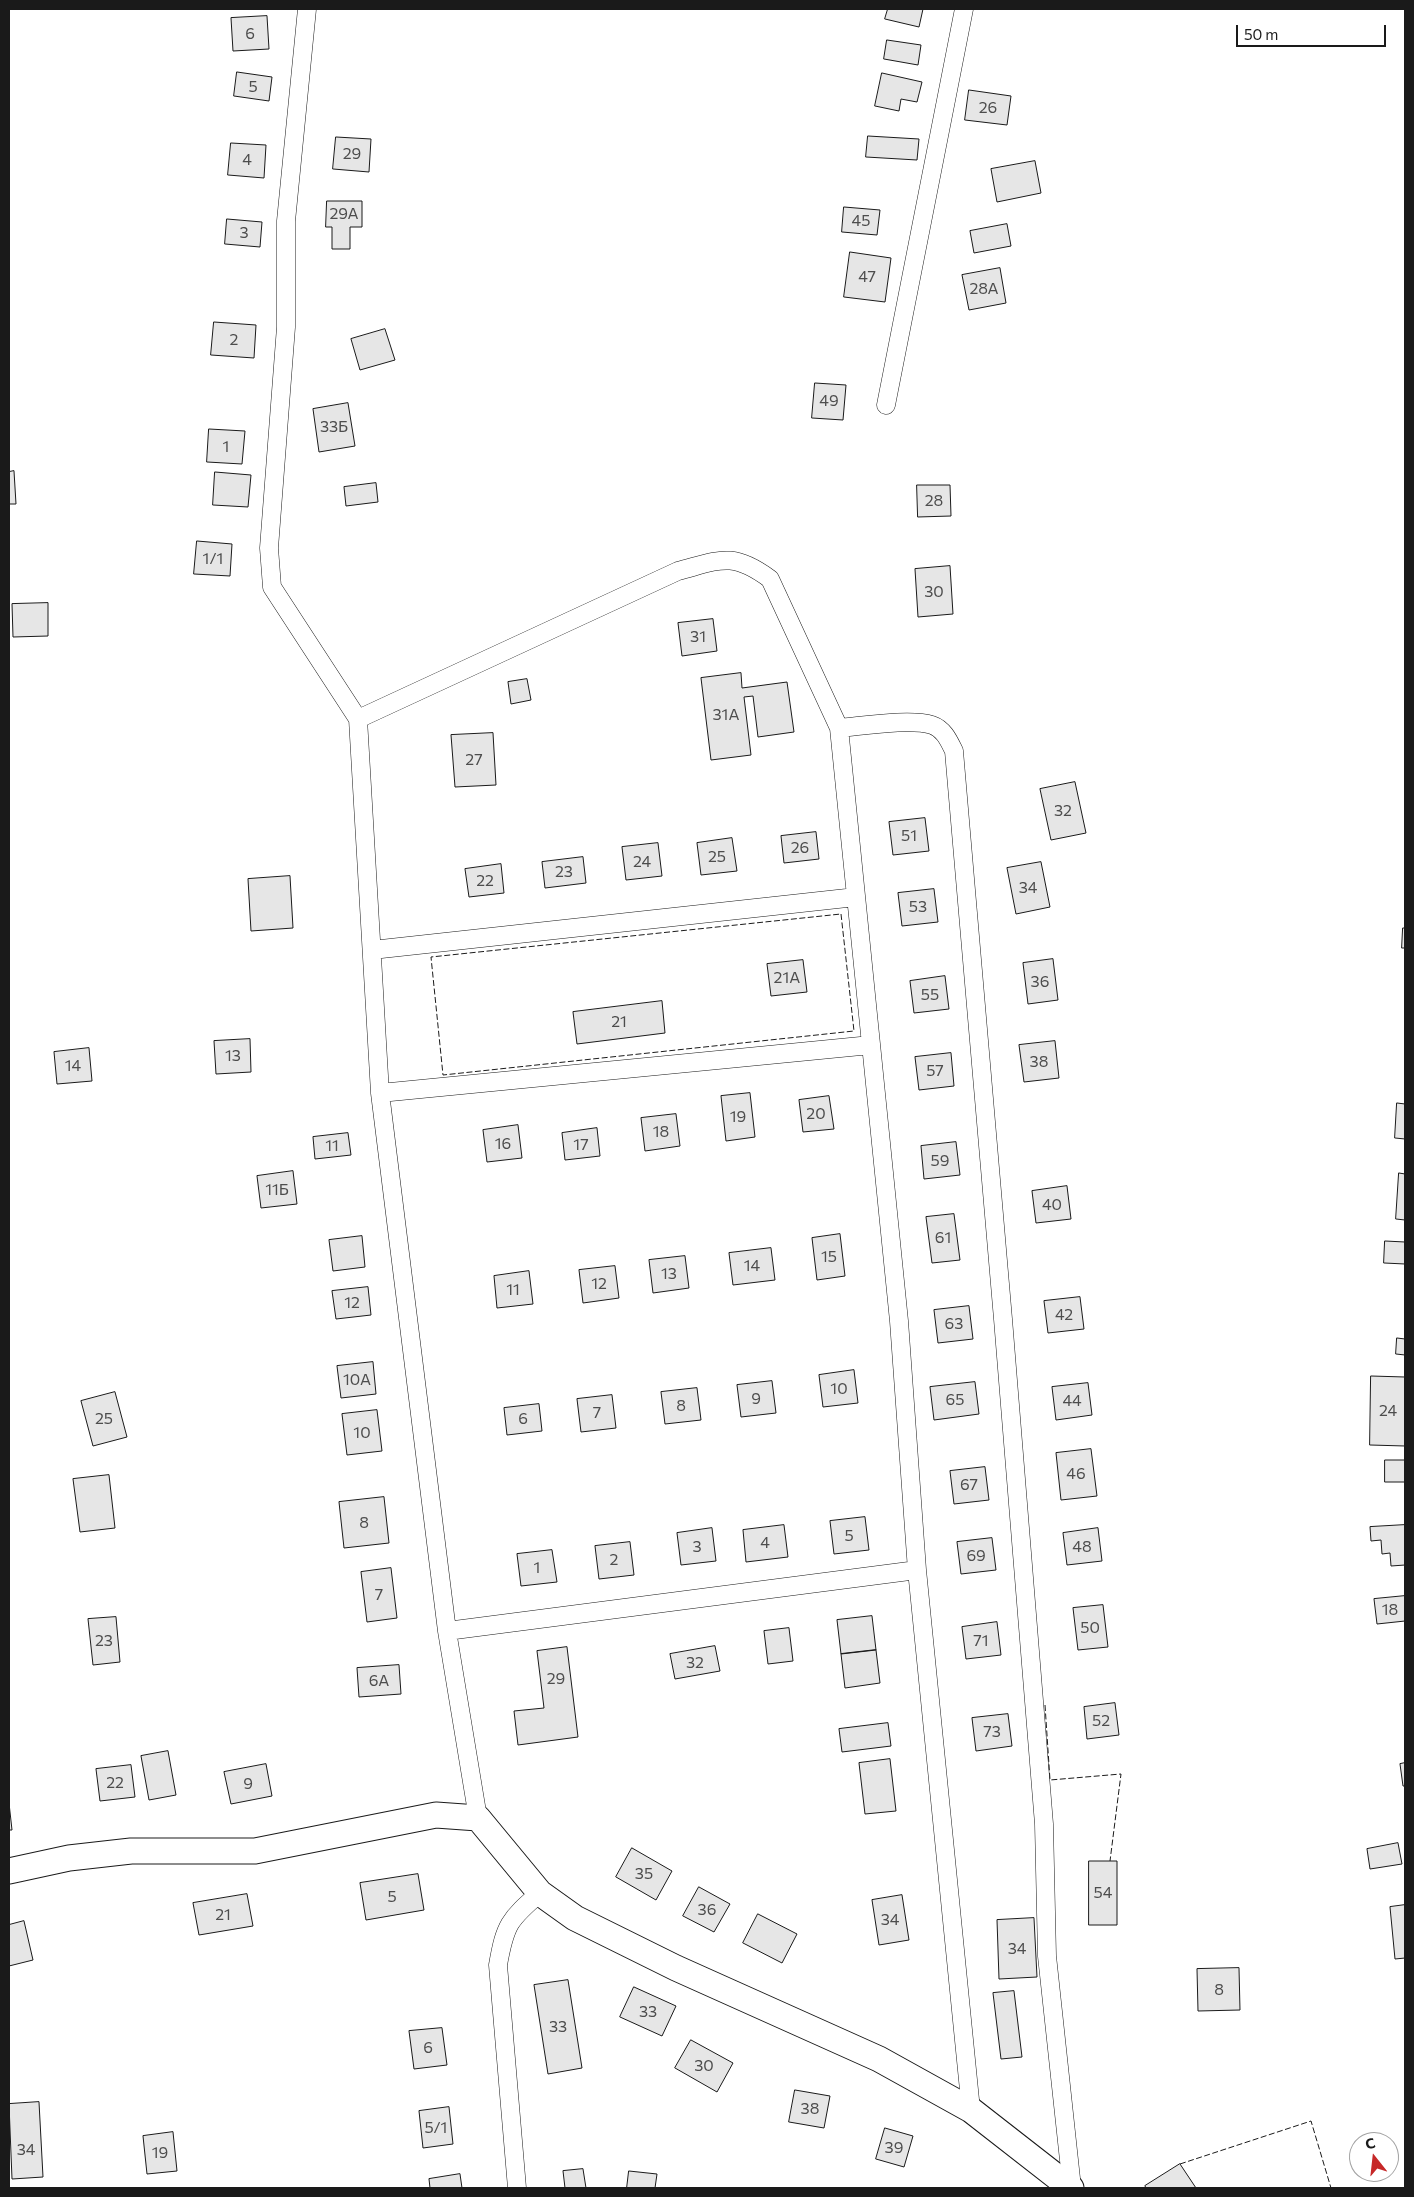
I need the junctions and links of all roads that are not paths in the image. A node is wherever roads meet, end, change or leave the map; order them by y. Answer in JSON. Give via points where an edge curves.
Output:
{"nodes":[{"id":1,"x":307,"y":9,"type":"edge"},
{"id":2,"x":964,"y":9,"type":"edge"},
{"id":3,"x":886,"y":405,"type":"dead end"},
{"id":4,"x":358,"y":719,"type":"junction"},
{"id":5,"x":839,"y":728,"type":"junction"},
{"id":6,"x":856,"y":897,"type":"junction"},
{"id":7,"x":372,"y":950,"type":"junction"},
{"id":8,"x":871,"y":1045,"type":"junction"},
{"id":9,"x":380,"y":1093,"type":"junction"},
{"id":10,"x":917,"y":1570,"type":"junction"},
{"id":11,"x":447,"y":1631,"type":"junction"},
{"id":12,"x":478,"y":1818,"type":"junction"},
{"id":13,"x":9,"y":1871,"type":"edge"},
{"id":14,"x":540,"y":1893,"type":"junction"},
{"id":15,"x":971,"y":2110,"type":"junction"},
{"id":16,"x":517,"y":2188,"type":"edge"},
{"id":17,"x":1072,"y":2188,"type":"edge"}],
"edges":[{"from":1,"to":4,"type":"street","via":[[286,221],[286,327],[269,548],[272,587]]},
{"from":2,"to":3,"type":"street"},
{"from":4,"to":5,"type":"street","via":[[678,571],[726,558],[753,566],[770,579]]},
{"from":4,"to":7,"type":"street"},
{"from":5,"to":6,"type":"street"},
{"from":5,"to":17,"type":"street","via":[[913,723],[933,725],[946,734],[954,751],[1043,1816],[1046,1956]]},
{"from":6,"to":7,"type":"street"},
{"from":6,"to":8,"type":"street"},
{"from":7,"to":9,"type":"street"},
{"from":8,"to":9,"type":"street"},
{"from":8,"to":10,"type":"street","via":[[899,1321]]},
{"from":9,"to":11,"type":"street"},
{"from":10,"to":11,"type":"street"},
{"from":10,"to":15,"type":"street"},
{"from":11,"to":12,"type":"street"},
{"from":12,"to":13,"type":"street","via":[[436,1816],[255,1851],[131,1852],[69,1858]]},
{"from":12,"to":14,"type":"street"},
{"from":14,"to":15,"type":"street","via":[[575,1918],[676,1968],[880,2059]]},
{"from":14,"to":16,"type":"street","via":[[516,1914],[503,1935],[498,1965]]},
{"from":15,"to":17,"type":"street"}]}
